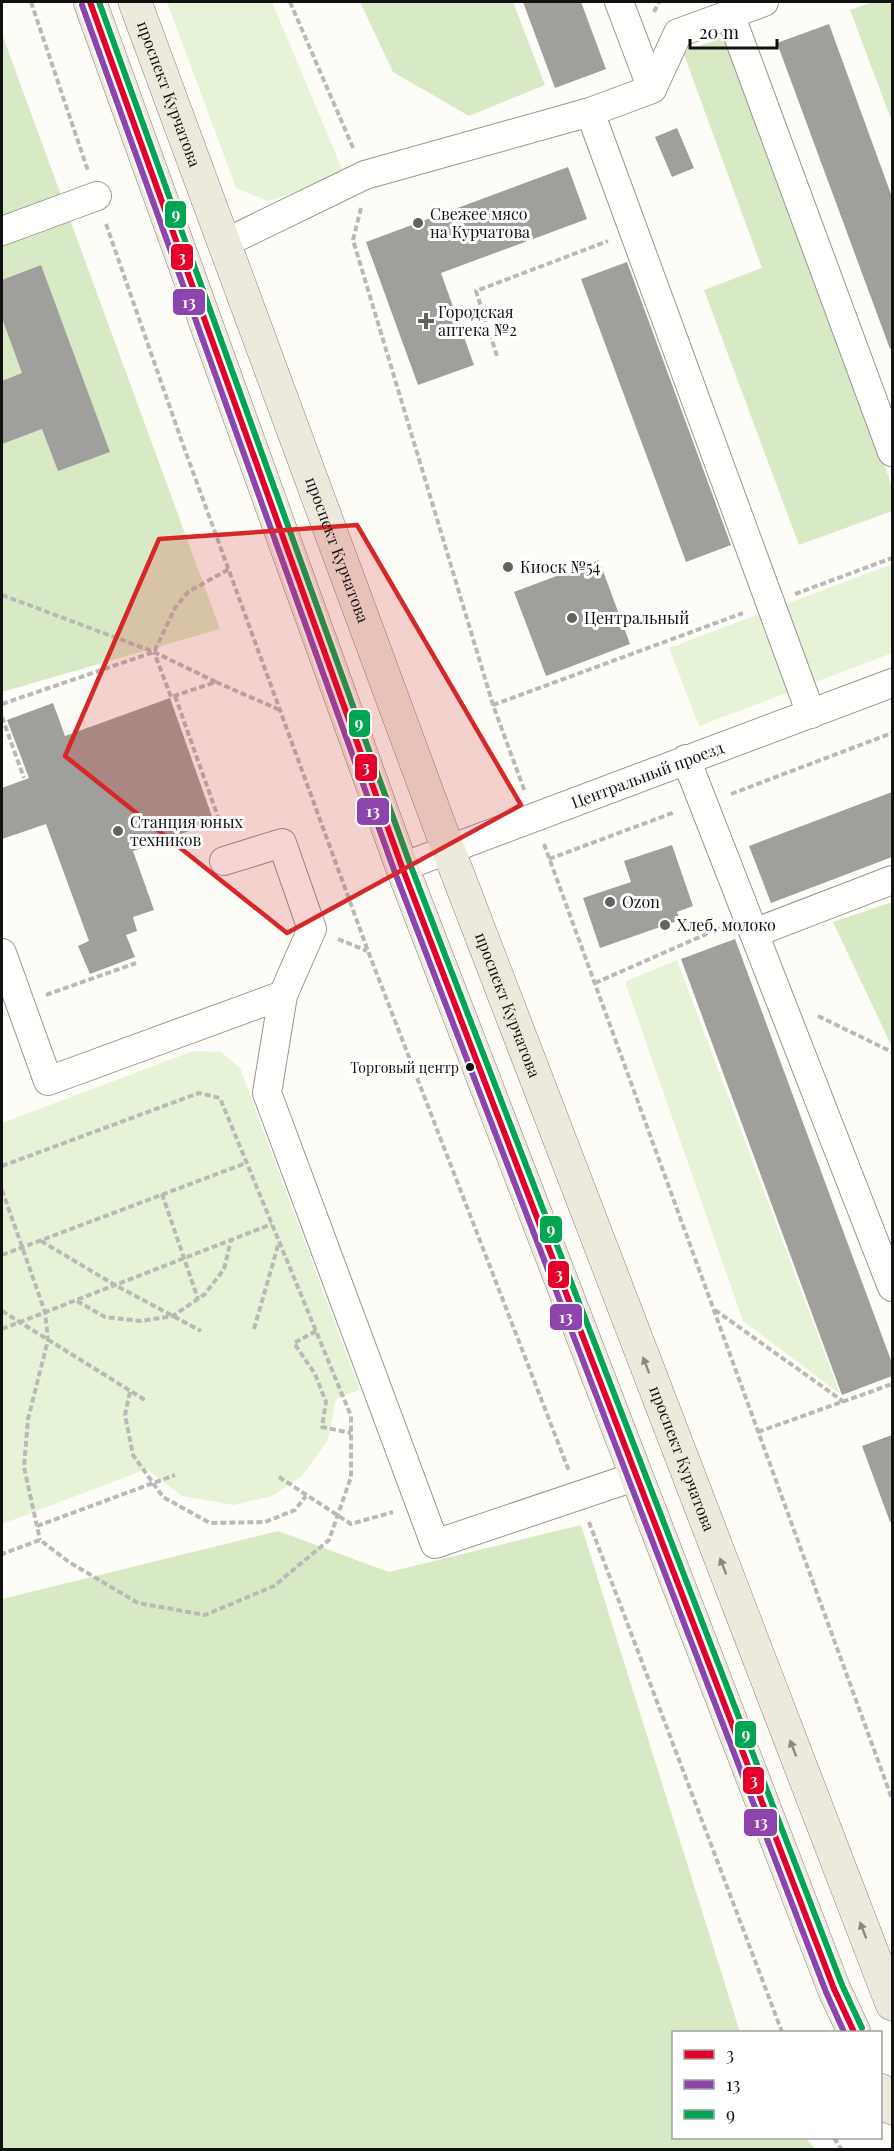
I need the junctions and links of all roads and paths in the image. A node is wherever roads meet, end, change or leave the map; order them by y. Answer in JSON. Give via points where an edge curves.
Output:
{"nodes":[{"id":1,"x":31,"y":2,"type":"edge"},
{"id":2,"x":90,"y":2,"type":"edge"},
{"id":3,"x":135,"y":2,"type":"edge"},
{"id":4,"x":291,"y":2,"type":"edge"},
{"id":5,"x":619,"y":2,"type":"edge"},
{"id":6,"x":764,"y":2,"type":"edge"},
{"id":7,"x":730,"y":14,"type":"junction"},
{"id":8,"x":652,"y":89,"type":"junction"},
{"id":9,"x":590,"y":112,"type":"junction"},
{"id":10,"x":365,"y":175,"type":"junction"},
{"id":11,"x":97,"y":196,"type":"junction"},
{"id":12,"x":2,"y":231,"type":"edge"},
{"id":13,"x":634,"y":232,"type":"junction"},
{"id":14,"x":225,"y":243,"type":"junction"},
{"id":15,"x":497,"y":356,"type":"dead end"},
{"id":16,"x":892,"y":452,"type":"edge"},
{"id":17,"x":892,"y":558,"type":"edge"},
{"id":18,"x":229,"y":569,"type":"junction"},
{"id":19,"x":2,"y":595,"type":"edge"},
{"id":20,"x":771,"y":602,"type":"junction"},
{"id":21,"x":154,"y":652,"type":"junction"},
{"id":22,"x":216,"y":682,"type":"junction"},
{"id":23,"x":892,"y":683,"type":"edge"},
{"id":24,"x":174,"y":696,"type":"junction"},
{"id":25,"x":2,"y":704,"type":"edge"},
{"id":26,"x":493,"y":705,"type":"junction"},
{"id":27,"x":280,"y":710,"type":"junction"},
{"id":28,"x":811,"y":714,"type":"junction"},
{"id":29,"x":2,"y":717,"type":"edge"},
{"id":30,"x":686,"y":759,"type":"junction"},
{"id":31,"x":24,"y":778,"type":"dead end"},
{"id":32,"x":534,"y":817,"type":"junction"},
{"id":33,"x":448,"y":849,"type":"junction"},
{"id":34,"x":228,"y":859,"type":"joint"},
{"id":35,"x":402,"y":867,"type":"junction"},
{"id":36,"x":892,"y":880,"type":"edge"},
{"id":37,"x":751,"y":924,"type":"junction"},
{"id":38,"x":2,"y":953,"type":"edge"},
{"id":39,"x":136,"y":963,"type":"dead end"},
{"id":40,"x":595,"y":983,"type":"junction"},
{"id":41,"x":283,"y":995,"type":"junction"},
{"id":42,"x":779,"y":997,"type":"junction"},
{"id":43,"x":20,"y":1005,"type":"junction"},
{"id":44,"x":892,"y":1052,"type":"edge"},
{"id":45,"x":246,"y":1163,"type":"junction"},
{"id":46,"x":2,"y":1166,"type":"edge"},
{"id":47,"x":2,"y":1190,"type":"edge"},
{"id":48,"x":162,"y":1194,"type":"junction"},
{"id":49,"x":272,"y":1224,"type":"junction"},
{"id":50,"x":40,"y":1240,"type":"junction"},
{"id":51,"x":231,"y":1240,"type":"junction"},
{"id":52,"x":279,"y":1241,"type":"junction"},
{"id":53,"x":21,"y":1247,"type":"junction"},
{"id":54,"x":2,"y":1255,"type":"edge"},
{"id":55,"x":184,"y":1258,"type":"junction"},
{"id":56,"x":115,"y":1285,"type":"junction"},
{"id":57,"x":892,"y":1287,"type":"edge"},
{"id":58,"x":198,"y":1299,"type":"junction"},
{"id":59,"x":76,"y":1300,"type":"junction"},
{"id":60,"x":714,"y":1310,"type":"junction"},
{"id":61,"x":2,"y":1311,"type":"edge"},
{"id":62,"x":45,"y":1312,"type":"junction"},
{"id":63,"x":173,"y":1316,"type":"junction"},
{"id":64,"x":20,"y":1322,"type":"junction"},
{"id":65,"x":2,"y":1329,"type":"edge"},
{"id":66,"x":254,"y":1329,"type":"dead end"},
{"id":67,"x":201,"y":1331,"type":"dead end"},
{"id":68,"x":316,"y":1331,"type":"junction"},
{"id":69,"x":48,"y":1340,"type":"junction"},
{"id":70,"x":892,"y":1384,"type":"edge"},
{"id":71,"x":130,"y":1392,"type":"junction"},
{"id":72,"x":145,"y":1400,"type":"dead end"},
{"id":73,"x":844,"y":1402,"type":"junction"},
{"id":74,"x":759,"y":1432,"type":"junction"},
{"id":75,"x":351,"y":1433,"type":"junction"},
{"id":76,"x":174,"y":1475,"type":"dead end"},
{"id":77,"x":637,"y":1476,"type":"junction"},
{"id":78,"x":279,"y":1477,"type":"dead end"},
{"id":79,"x":153,"y":1483,"type":"junction"},
{"id":80,"x":306,"y":1496,"type":"junction"},
{"id":81,"x":579,"y":1496,"type":"junction"},
{"id":82,"x":420,"y":1504,"type":"junction"},
{"id":83,"x":337,"y":1516,"type":"junction"},
{"id":84,"x":37,"y":1526,"type":"junction"},
{"id":85,"x":40,"y":1540,"type":"junction"},
{"id":86,"x":2,"y":1554,"type":"edge"},
{"id":87,"x":892,"y":1799,"type":"edge"},
{"id":88,"x":885,"y":1966,"type":"edge"},
{"id":89,"x":892,"y":2004,"type":"edge"},
{"id":90,"x":782,"y":2031,"type":"edge"},
{"id":91,"x":854,"y":2031,"type":"edge"},
{"id":92,"x":882,"y":2093,"type":"edge"},
{"id":93,"x":892,"y":2108,"type":"edge"}],
"edges":[{"from":1,"to":11,"type":"path"},
{"from":2,"to":35,"type":"main road"},
{"from":3,"to":14,"type":"main road","name":"проспект Курчатова"},
{"from":4,"to":10,"type":"path"},
{"from":5,"to":8,"type":"street"},
{"from":6,"to":7,"type":"street"},
{"from":7,"to":8,"type":"street","via":[[678,33]]},
{"from":7,"to":16,"type":"street"},
{"from":8,"to":9,"type":"street"},
{"from":9,"to":10,"type":"street"},
{"from":9,"to":13,"type":"street"},
{"from":10,"to":14,"type":"street"},
{"from":10,"to":26,"type":"path","via":[[353,240]]},
{"from":11,"to":12,"type":"street"},
{"from":11,"to":18,"type":"path"},
{"from":13,"to":15,"type":"path","via":[[476,291]]},
{"from":13,"to":20,"type":"street"},
{"from":14,"to":33,"type":"main road","name":"проспект Курчатова"},
{"from":17,"to":20,"type":"path"},
{"from":18,"to":21,"type":"path","via":[[188,592],[174,608]]},
{"from":18,"to":27,"type":"path"},
{"from":19,"to":21,"type":"path"},
{"from":20,"to":26,"type":"path"},
{"from":20,"to":28,"type":"street"},
{"from":21,"to":22,"type":"path"},
{"from":21,"to":24,"type":"path","via":[[171,697]]},
{"from":21,"to":25,"type":"path"},
{"from":22,"to":24,"type":"path"},
{"from":22,"to":27,"type":"path"},
{"from":23,"to":28,"type":"street","name":"Центральный проезд"},
{"from":24,"to":34,"type":"path"},
{"from":26,"to":32,"type":"path"},
{"from":27,"to":81,"type":"path","via":[[372,962]]},
{"from":28,"to":30,"type":"street","name":"Центральный проезд"},
{"from":29,"to":31,"type":"path"},
{"from":30,"to":32,"type":"street","name":"Центральный проезд"},
{"from":30,"to":37,"type":"street"},
{"from":32,"to":33,"type":"street","name":"Центральный проезд"},
{"from":32,"to":40,"type":"path"},
{"from":33,"to":35,"type":"street","name":"Центральный проезд"},
{"from":88,"to":33,"type":"main road","name":"проспект Курчатова","one_way":true},
{"from":34,"to":41,"type":"street","via":[[282,843],[312,929]]},
{"from":35,"to":77,"type":"main road"},
{"from":36,"to":37,"type":"street"},
{"from":37,"to":40,"type":"path"},
{"from":37,"to":42,"type":"street"},
{"from":38,"to":43,"type":"street"},
{"from":39,"to":43,"type":"path"},
{"from":40,"to":60,"type":"path"},
{"from":41,"to":43,"type":"street","via":[[48,1081]]},
{"from":41,"to":82,"type":"street","via":[[267,1093]]},
{"from":42,"to":44,"type":"path"},
{"from":42,"to":57,"type":"street"},
{"from":45,"to":46,"type":"path","via":[[220,1098],[200,1093]]},
{"from":45,"to":48,"type":"path"},
{"from":45,"to":49,"type":"path"},
{"from":47,"to":53,"type":"path"},
{"from":48,"to":50,"type":"path"},
{"from":48,"to":55,"type":"path"},
{"from":49,"to":51,"type":"path"},
{"from":49,"to":52,"type":"path"},
{"from":50,"to":53,"type":"path"},
{"from":50,"to":56,"type":"path"},
{"from":51,"to":55,"type":"path"},
{"from":51,"to":58,"type":"path","via":[[224,1269]]},
{"from":52,"to":66,"type":"path"},
{"from":52,"to":68,"type":"path"},
{"from":53,"to":54,"type":"path"},
{"from":53,"to":62,"type":"path"},
{"from":55,"to":56,"type":"path"},
{"from":55,"to":58,"type":"path"},
{"from":56,"to":59,"type":"path"},
{"from":56,"to":63,"type":"path"},
{"from":58,"to":63,"type":"path"},
{"from":59,"to":62,"type":"path"},
{"from":59,"to":63,"type":"path","via":[[105,1317],[141,1321]]},
{"from":60,"to":73,"type":"path"},
{"from":60,"to":74,"type":"path"},
{"from":61,"to":64,"type":"path"},
{"from":62,"to":64,"type":"path"},
{"from":62,"to":69,"type":"path"},
{"from":63,"to":67,"type":"path"},
{"from":64,"to":65,"type":"path"},
{"from":64,"to":69,"type":"path"},
{"from":68,"to":75,"type":"path","via":[[351,1416]]},
{"from":68,"to":75,"type":"path","via":[[294,1343],[315,1374],[327,1402],[322,1427]]},
{"from":69,"to":71,"type":"path"},
{"from":69,"to":84,"type":"path","via":[[28,1419],[24,1467]]},
{"from":70,"to":73,"type":"path"},
{"from":71,"to":72,"type":"path"},
{"from":71,"to":79,"type":"path","via":[[126,1414],[133,1455]]},
{"from":73,"to":74,"type":"path"},
{"from":74,"to":87,"type":"path"},
{"from":75,"to":83,"type":"path","via":[[351,1477]]},
{"from":76,"to":79,"type":"path"},
{"from":77,"to":81,"type":"street"},
{"from":77,"to":91,"type":"main road"},
{"from":78,"to":80,"type":"path"},
{"from":79,"to":80,"type":"path","via":[[163,1497],[210,1524],[265,1522],[295,1510]]},
{"from":79,"to":84,"type":"path"},
{"from":80,"to":83,"type":"path"},
{"from":81,"to":82,"type":"street","via":[[435,1544]]},
{"from":81,"to":90,"type":"path"},
{"from":82,"to":83,"type":"path","via":[[351,1524]]},
{"from":83,"to":85,"type":"path","via":[[329,1540],[274,1586],[205,1615],[138,1603]]},
{"from":84,"to":85,"type":"path"},
{"from":85,"to":86,"type":"path"},
{"from":88,"to":89,"type":"main road","name":"проспект Курчатова"},
{"from":92,"to":93,"type":"main road"}]}
